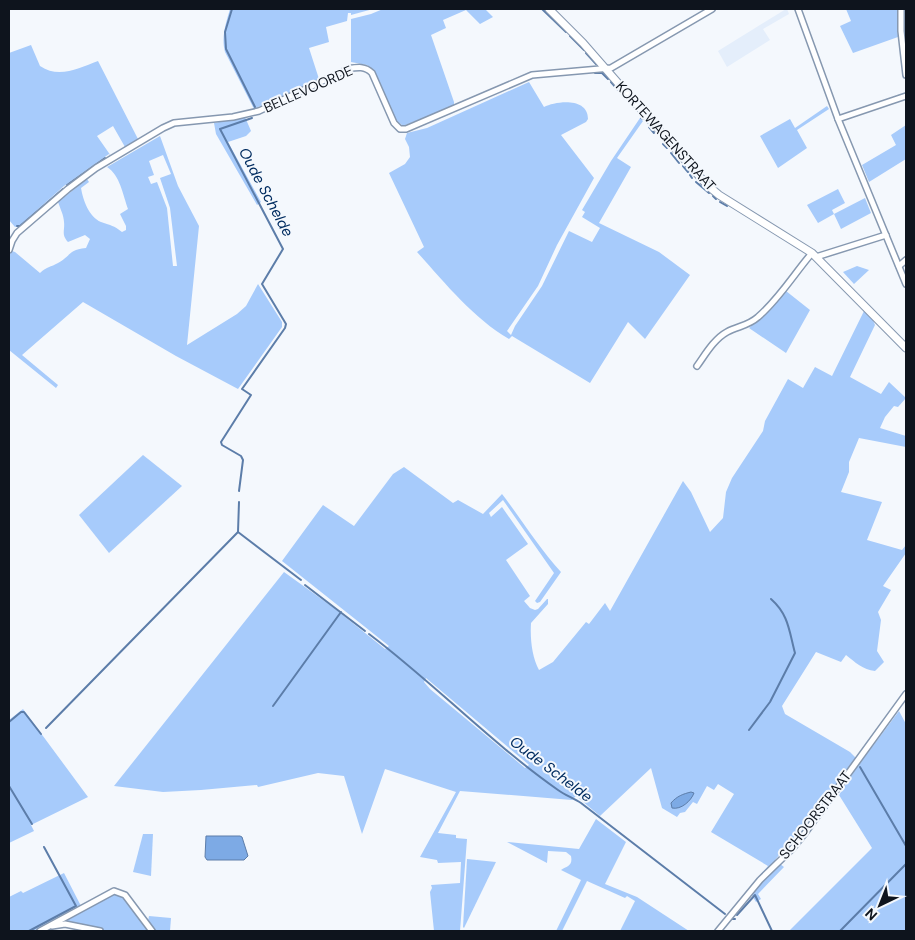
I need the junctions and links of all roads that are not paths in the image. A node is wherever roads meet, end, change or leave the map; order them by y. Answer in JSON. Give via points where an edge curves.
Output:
{"nodes":[{"id":1,"x":549,"y":9,"type":"edge"},
{"id":2,"x":712,"y":9,"type":"edge"},
{"id":3,"x":798,"y":9,"type":"edge"},
{"id":4,"x":901,"y":9,"type":"edge"},
{"id":5,"x":606,"y":68,"type":"junction"},
{"id":6,"x":906,"y":76,"type":"edge"},
{"id":7,"x":906,"y":96,"type":"edge"},
{"id":8,"x":838,"y":119,"type":"junction"},
{"id":9,"x":886,"y":235,"type":"junction"},
{"id":10,"x":9,"y":250,"type":"edge"},
{"id":11,"x":814,"y":255,"type":"junction"},
{"id":12,"x":906,"y":260,"type":"edge"},
{"id":13,"x":899,"y":266,"type":"junction"},
{"id":14,"x":906,"y":284,"type":"edge"},
{"id":15,"x":906,"y":348,"type":"edge"},
{"id":16,"x":697,"y":366,"type":"dead end"},
{"id":17,"x":906,"y":694,"type":"edge"},
{"id":18,"x":49,"y":926,"type":"junction"},
{"id":19,"x":40,"y":931,"type":"edge"},
{"id":20,"x":100,"y":931,"type":"edge"},
{"id":21,"x":152,"y":931,"type":"edge"},
{"id":22,"x":718,"y":931,"type":"edge"}],
"edges":[{"from":1,"to":5,"type":"street","name":"KORTEWAGENSTRAAT"},
{"from":2,"to":5,"type":"street"},
{"from":3,"to":8,"type":"street"},
{"from":4,"to":6,"type":"street"},
{"from":5,"to":10,"type":"street","name":"BELLEVOORDE","via":[[532,75],[406,129],[400,129],[390,117],[372,73],[361,67],[348,69],[260,111],[163,128],[96,168],[68,189],[17,233]]},
{"from":5,"to":11,"type":"street","name":"KORTEWAGENSTRAAT","via":[[707,185]]},
{"from":7,"to":8,"type":"street"},
{"from":8,"to":9,"type":"street"},
{"from":9,"to":11,"type":"street"},
{"from":9,"to":13,"type":"street"},
{"from":11,"to":15,"type":"street","name":"KORTEWAGENSTRAAT"},
{"from":11,"to":16,"type":"street","via":[[758,317],[748,325],[726,332]]},
{"from":12,"to":13,"type":"street"},
{"from":13,"to":14,"type":"street"},
{"from":17,"to":22,"type":"street","name":"SCHOORSTRAAT","via":[[805,833]]},
{"from":18,"to":19,"type":"street"},
{"from":18,"to":20,"type":"street","via":[[65,924]]},
{"from":18,"to":21,"type":"street","via":[[114,891],[125,895]]}]}
